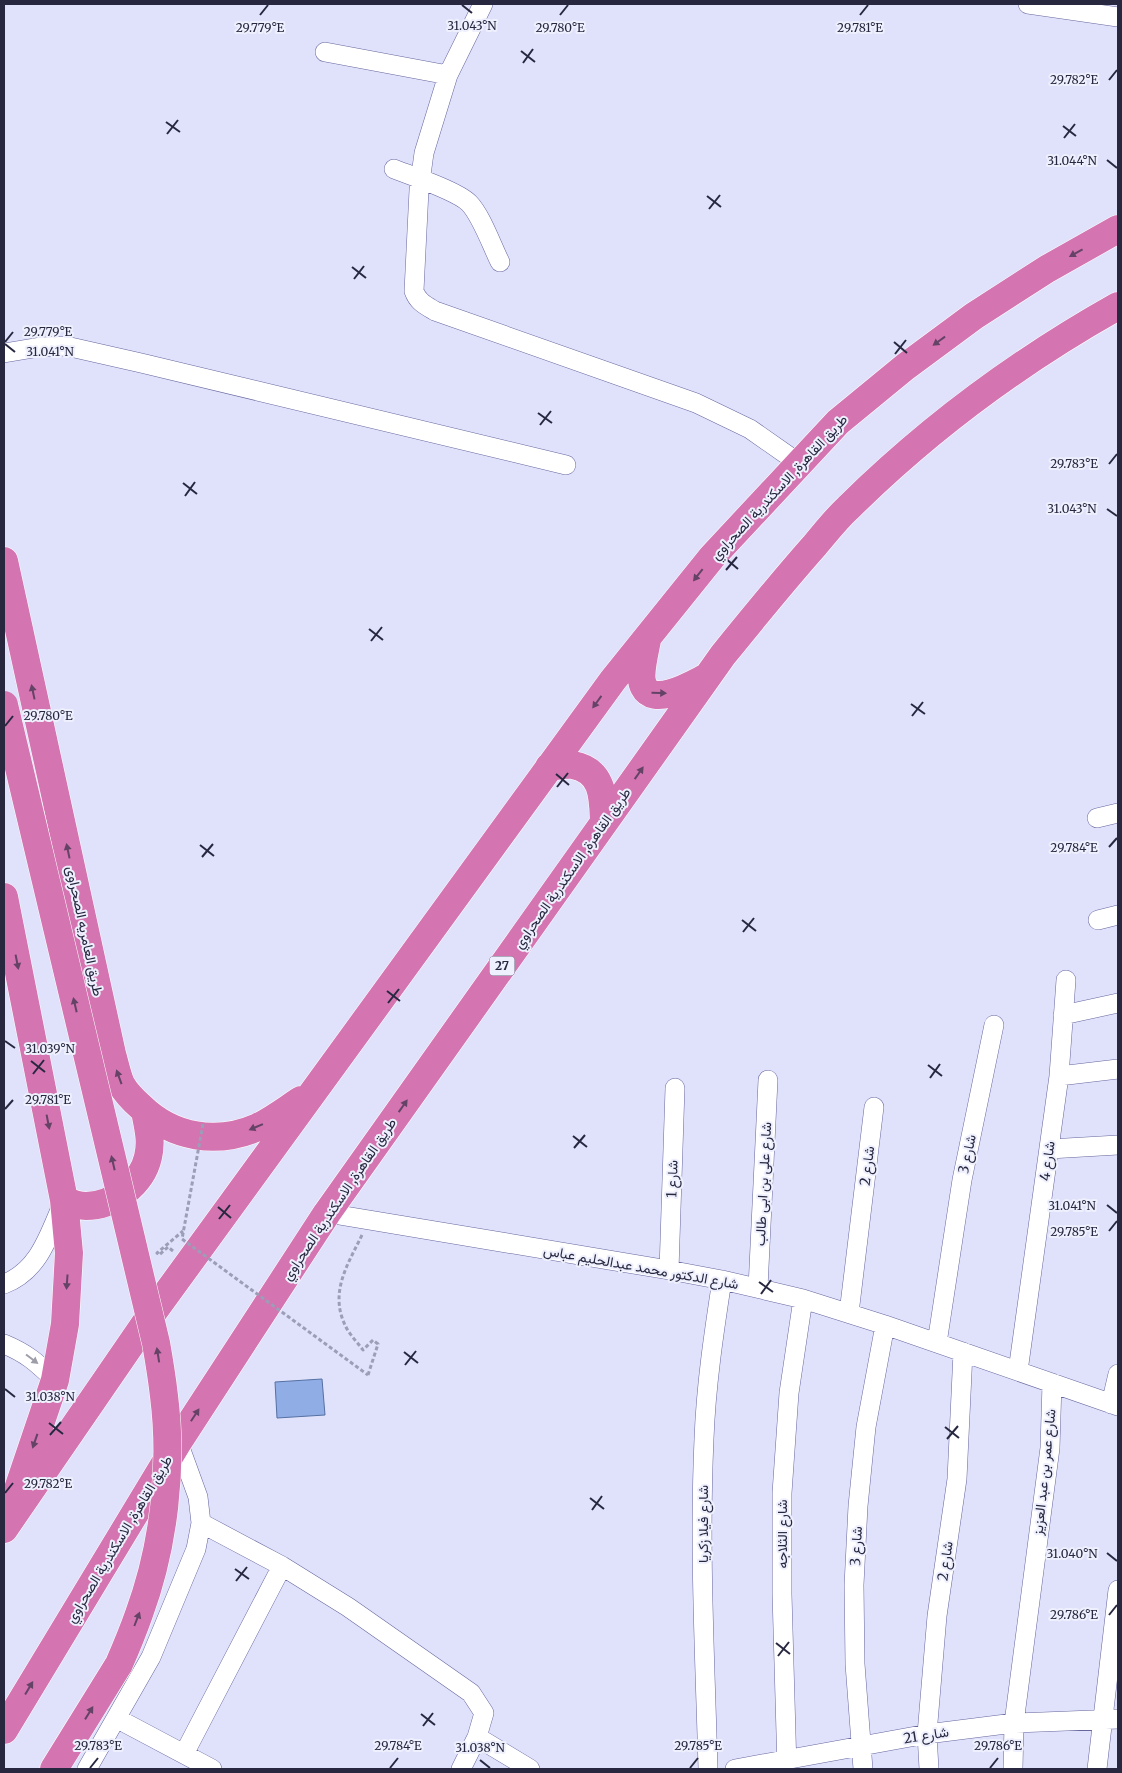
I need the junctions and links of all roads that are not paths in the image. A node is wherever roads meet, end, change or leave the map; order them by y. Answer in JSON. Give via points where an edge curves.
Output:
{"nodes":[{"id":1,"x":483,"y":4,"type":"edge"},
{"id":2,"x":1028,"y":4,"type":"edge"},
{"id":3,"x":1118,"y":17,"type":"edge"},
{"id":4,"x":325,"y":52,"type":"dead end"},
{"id":5,"x":448,"y":75,"type":"junction"},
{"id":6,"x":394,"y":169,"type":"dead end"},
{"id":7,"x":420,"y":180,"type":"junction"},
{"id":8,"x":1118,"y":229,"type":"edge"},
{"id":9,"x":500,"y":262,"type":"dead end"},
{"id":10,"x":1118,"y":306,"type":"edge"},
{"id":11,"x":4,"y":353,"type":"edge"},
{"id":12,"x":800,"y":464,"type":"junction"},
{"id":13,"x":566,"y":465,"type":"dead end"},
{"id":14,"x":4,"y":562,"type":"edge"},
{"id":15,"x":646,"y":640,"type":"junction"},
{"id":16,"x":705,"y":678,"type":"junction"},
{"id":17,"x":4,"y":705,"type":"edge"},
{"id":18,"x":549,"y":767,"type":"junction"},
{"id":19,"x":1118,"y":812,"type":"edge"},
{"id":20,"x":1097,"y":818,"type":"dead end"},
{"id":21,"x":604,"y":822,"type":"junction"},
{"id":22,"x":4,"y":897,"type":"edge"},
{"id":23,"x":1118,"y":915,"type":"edge"},
{"id":24,"x":1098,"y":920,"type":"dead end"},
{"id":25,"x":1066,"y":980,"type":"dead end"},
{"id":26,"x":1118,"y":1003,"type":"edge"},
{"id":27,"x":1063,"y":1015,"type":"junction"},
{"id":28,"x":994,"y":1024,"type":"dead end"},
{"id":29,"x":1118,"y":1069,"type":"edge"},
{"id":30,"x":1059,"y":1076,"type":"junction"},
{"id":31,"x":768,"y":1080,"type":"dead end"},
{"id":32,"x":675,"y":1088,"type":"dead end"},
{"id":33,"x":312,"y":1093,"type":"junction"},
{"id":34,"x":874,"y":1107,"type":"dead end"},
{"id":35,"x":145,"y":1111,"type":"junction"},
{"id":36,"x":1118,"y":1145,"type":"edge"},
{"id":37,"x":1049,"y":1149,"type":"junction"},
{"id":38,"x":64,"y":1200,"type":"junction"},
{"id":39,"x":327,"y":1213,"type":"junction"},
{"id":40,"x":669,"y":1270,"type":"junction"},
{"id":41,"x":722,"y":1280,"type":"junction"},
{"id":42,"x":4,"y":1284,"type":"edge"},
{"id":43,"x":758,"y":1288,"type":"junction"},
{"id":44,"x":803,"y":1299,"type":"junction"},
{"id":45,"x":849,"y":1314,"type":"junction"},
{"id":46,"x":885,"y":1325,"type":"junction"},
{"id":47,"x":937,"y":1343,"type":"junction"},
{"id":48,"x":4,"y":1344,"type":"edge"},
{"id":49,"x":963,"y":1352,"type":"junction"},
{"id":50,"x":1018,"y":1371,"type":"junction"},
{"id":51,"x":1118,"y":1374,"type":"edge"},
{"id":52,"x":56,"y":1380,"type":"junction"},
{"id":53,"x":1052,"y":1383,"type":"junction"},
{"id":54,"x":1115,"y":1405,"type":"edge"},
{"id":55,"x":178,"y":1442,"type":"junction"},
{"id":56,"x":201,"y":1523,"type":"junction"},
{"id":57,"x":5,"y":1528,"type":"edge"},
{"id":58,"x":282,"y":1566,"type":"junction"},
{"id":59,"x":1118,"y":1590,"type":"edge"},
{"id":60,"x":116,"y":1718,"type":"junction"},
{"id":61,"x":1111,"y":1720,"type":"edge"},
{"id":62,"x":1014,"y":1723,"type":"junction"},
{"id":63,"x":4,"y":1730,"type":"edge"},
{"id":64,"x":927,"y":1734,"type":"junction"},
{"id":65,"x":477,"y":1737,"type":"junction"},
{"id":66,"x":861,"y":1746,"type":"junction"},
{"id":67,"x":184,"y":1754,"type":"junction"},
{"id":68,"x":787,"y":1764,"type":"edge"},
{"id":69,"x":54,"y":1769,"type":"edge"},
{"id":70,"x":87,"y":1769,"type":"edge"},
{"id":71,"x":212,"y":1769,"type":"edge"},
{"id":72,"x":461,"y":1769,"type":"edge"},
{"id":73,"x":530,"y":1769,"type":"edge"},
{"id":74,"x":708,"y":1769,"type":"edge"},
{"id":75,"x":735,"y":1769,"type":"edge"},
{"id":76,"x":862,"y":1769,"type":"edge"},
{"id":77,"x":929,"y":1769,"type":"edge"},
{"id":78,"x":1013,"y":1769,"type":"edge"},
{"id":79,"x":1097,"y":1769,"type":"edge"}],
"edges":[{"from":1,"to":5,"type":"street"},
{"from":2,"to":3,"type":"street"},
{"from":4,"to":5,"type":"street"},
{"from":5,"to":7,"type":"street","via":[[424,152]]},
{"from":6,"to":7,"type":"street"},
{"from":7,"to":9,"type":"street","via":[[468,203]]},
{"from":7,"to":12,"type":"street","via":[[414,291],[422,304],[696,403],[750,429]]},
{"from":8,"to":12,"type":"highway","name":"طريق القاهرة, الاسكندرية الصحراوي","one_way":true,"via":[[1047,269],[912,361],[838,422]]},
{"from":10,"to":16,"type":"highway","name":"طريق القاهرة, الاسكندرية الصحراوي","number":"27","via":[[996,383],[919,443],[847,508]]},
{"from":11,"to":13,"type":"street","via":[[40,346],[66,346]]},
{"from":12,"to":15,"type":"highway","name":"طريق القاهرة, الاسكندرية الصحراوي","one_way":true,"via":[[712,557]]},
{"from":35,"to":14,"type":"highway","name":"طريق العامريه الصحراوى","one_way":true,"via":[[120,1083],[112,1054]]},
{"from":15,"to":16,"type":"highway","number":"27","one_way":true,"via":[[642,672],[643,687],[649,693],[675,693]]},
{"from":15,"to":18,"type":"highway","name":"طريق القاهرة, الاسكندرية الصحراوي","one_way":true},
{"from":21,"to":16,"type":"highway","name":"طريق القاهرة, الاسكندرية الصحراوي","number":"27","one_way":true},
{"from":69,"to":17,"type":"highway","one_way":true,"bridge":true,"via":[[119,1664],[142,1604],[155,1560],[164,1506],[167,1452],[164,1397],[156,1343]]},
{"from":18,"to":21,"type":"highway","via":[[572,765],[585,769],[596,779],[602,792]]},
{"from":18,"to":33,"type":"highway","name":"طريق القاهرة, الاسكندرية الصحراوي"},
{"from":19,"to":20,"type":"street"},
{"from":39,"to":21,"type":"highway","name":"طريق القاهرة, الاسكندرية الصحراوي","number":"27","one_way":true},
{"from":22,"to":38,"type":"highway","one_way":true},
{"from":23,"to":24,"type":"street"},
{"from":25,"to":27,"type":"street","name":"شارع 4"},
{"from":26,"to":27,"type":"street"},
{"from":27,"to":30,"type":"street","name":"شارع 4"},
{"from":28,"to":47,"type":"street","name":"شارع 3","via":[[962,1180]]},
{"from":29,"to":30,"type":"street"},
{"from":30,"to":37,"type":"street","name":"شارع 4"},
{"from":31,"to":43,"type":"street","name":"شارع على بن ابى طالب"},
{"from":32,"to":40,"type":"street","name":"شارع 1"},
{"from":33,"to":35,"type":"highway","name":"طريق العامريه الصحراوى","one_way":true,"via":[[260,1126],[228,1135],[197,1136],[178,1132],[159,1123]]},
{"from":33,"to":57,"type":"highway","name":"طريق القاهرة, الاسكندرية الصحراوي","via":[[152,1315]]},
{"from":34,"to":45,"type":"street","name":"شارع 2"},
{"from":35,"to":38,"type":"highway","via":[[150,1140],[148,1158],[130,1187],[103,1204],[76,1205]]},
{"from":36,"to":37,"type":"street"},
{"from":37,"to":50,"type":"street","name":"شارع 4"},
{"from":38,"to":42,"type":"street","via":[[44,1249],[29,1268]]},
{"from":38,"to":52,"type":"highway","one_way":true,"via":[[69,1253],[65,1324]]},
{"from":39,"to":40,"type":"street","name":"شارع الدكتور محمد عبدالحليم عباس"},
{"from":55,"to":39,"type":"highway","name":"طريق القاهرة, الاسكندرية الصحراوي","number":"27","one_way":true},
{"from":40,"to":41,"type":"street","name":"شارع الدكتور محمد عبدالحليم عباس"},
{"from":41,"to":43,"type":"street","name":"شارع الدكتور محمد عبدالحليم عباس"},
{"from":41,"to":74,"type":"street","name":"شارع فيلا زكريا","via":[[711,1356],[701,1516]]},
{"from":43,"to":44,"type":"street","name":"شارع الدكتور محمد عبدالحليم عباس"},
{"from":44,"to":45,"type":"street","name":"شارع الدكتور محمد عبدالحليم عباس"},
{"from":44,"to":68,"type":"street","name":"شارع الثلاجه","via":[[789,1393],[782,1494]]},
{"from":45,"to":46,"type":"street","name":"شارع الدكتور محمد عبدالحليم عباس"},
{"from":46,"to":47,"type":"street","name":"شارع الدكتور محمد عبدالحليم عباس"},
{"from":46,"to":66,"type":"street","name":"شارع 3","via":[[866,1427],[858,1506],[854,1604]]},
{"from":47,"to":49,"type":"street","name":"شارع الدكتور محمد عبدالحليم عباس"},
{"from":48,"to":52,"type":"street","one_way":true,"via":[[36,1361]]},
{"from":49,"to":50,"type":"street","name":"شارع الدكتور محمد عبدالحليم عباس"},
{"from":49,"to":64,"type":"street","name":"شارع 2","via":[[956,1479],[937,1616]]},
{"from":50,"to":53,"type":"street","name":"شارع الدكتور محمد عبدالحليم عباس"},
{"from":51,"to":54,"type":"street"},
{"from":52,"to":57,"type":"highway","one_way":true},
{"from":53,"to":54,"type":"street","name":"شارع الدكتور محمد عبدالحليم عباس"},
{"from":53,"to":62,"type":"street","name":"شارع عمر بن عبد العزيز","via":[[1050,1448]]},
{"from":55,"to":56,"type":"street","via":[[198,1497]]},
{"from":63,"to":55,"type":"highway","name":"طريق القاهرة, الاسكندرية الصحراوي","number":"27","one_way":true},
{"from":56,"to":58,"type":"street"},
{"from":56,"to":60,"type":"street","via":[[196,1549],[151,1657]]},
{"from":58,"to":65,"type":"street","via":[[348,1607],[471,1693],[484,1713]]},
{"from":58,"to":67,"type":"street"},
{"from":59,"to":61,"type":"street"},
{"from":60,"to":67,"type":"street"},
{"from":60,"to":70,"type":"street"},
{"from":61,"to":62,"type":"street","name":"شارع 21"},
{"from":61,"to":79,"type":"street"},
{"from":62,"to":64,"type":"street","name":"شارع 21"},
{"from":62,"to":78,"type":"street","name":"شارع عمر بن عبد العزيز"},
{"from":64,"to":66,"type":"street","name":"شارع 21"},
{"from":64,"to":77,"type":"street","name":"شارع 2"},
{"from":65,"to":72,"type":"street"},
{"from":65,"to":73,"type":"street"},
{"from":66,"to":68,"type":"street","name":"شارع 21"},
{"from":66,"to":76,"type":"street","name":"شارع 3"},
{"from":67,"to":71,"type":"street"},
{"from":68,"to":75,"type":"street","name":"شارع 21"}]}
